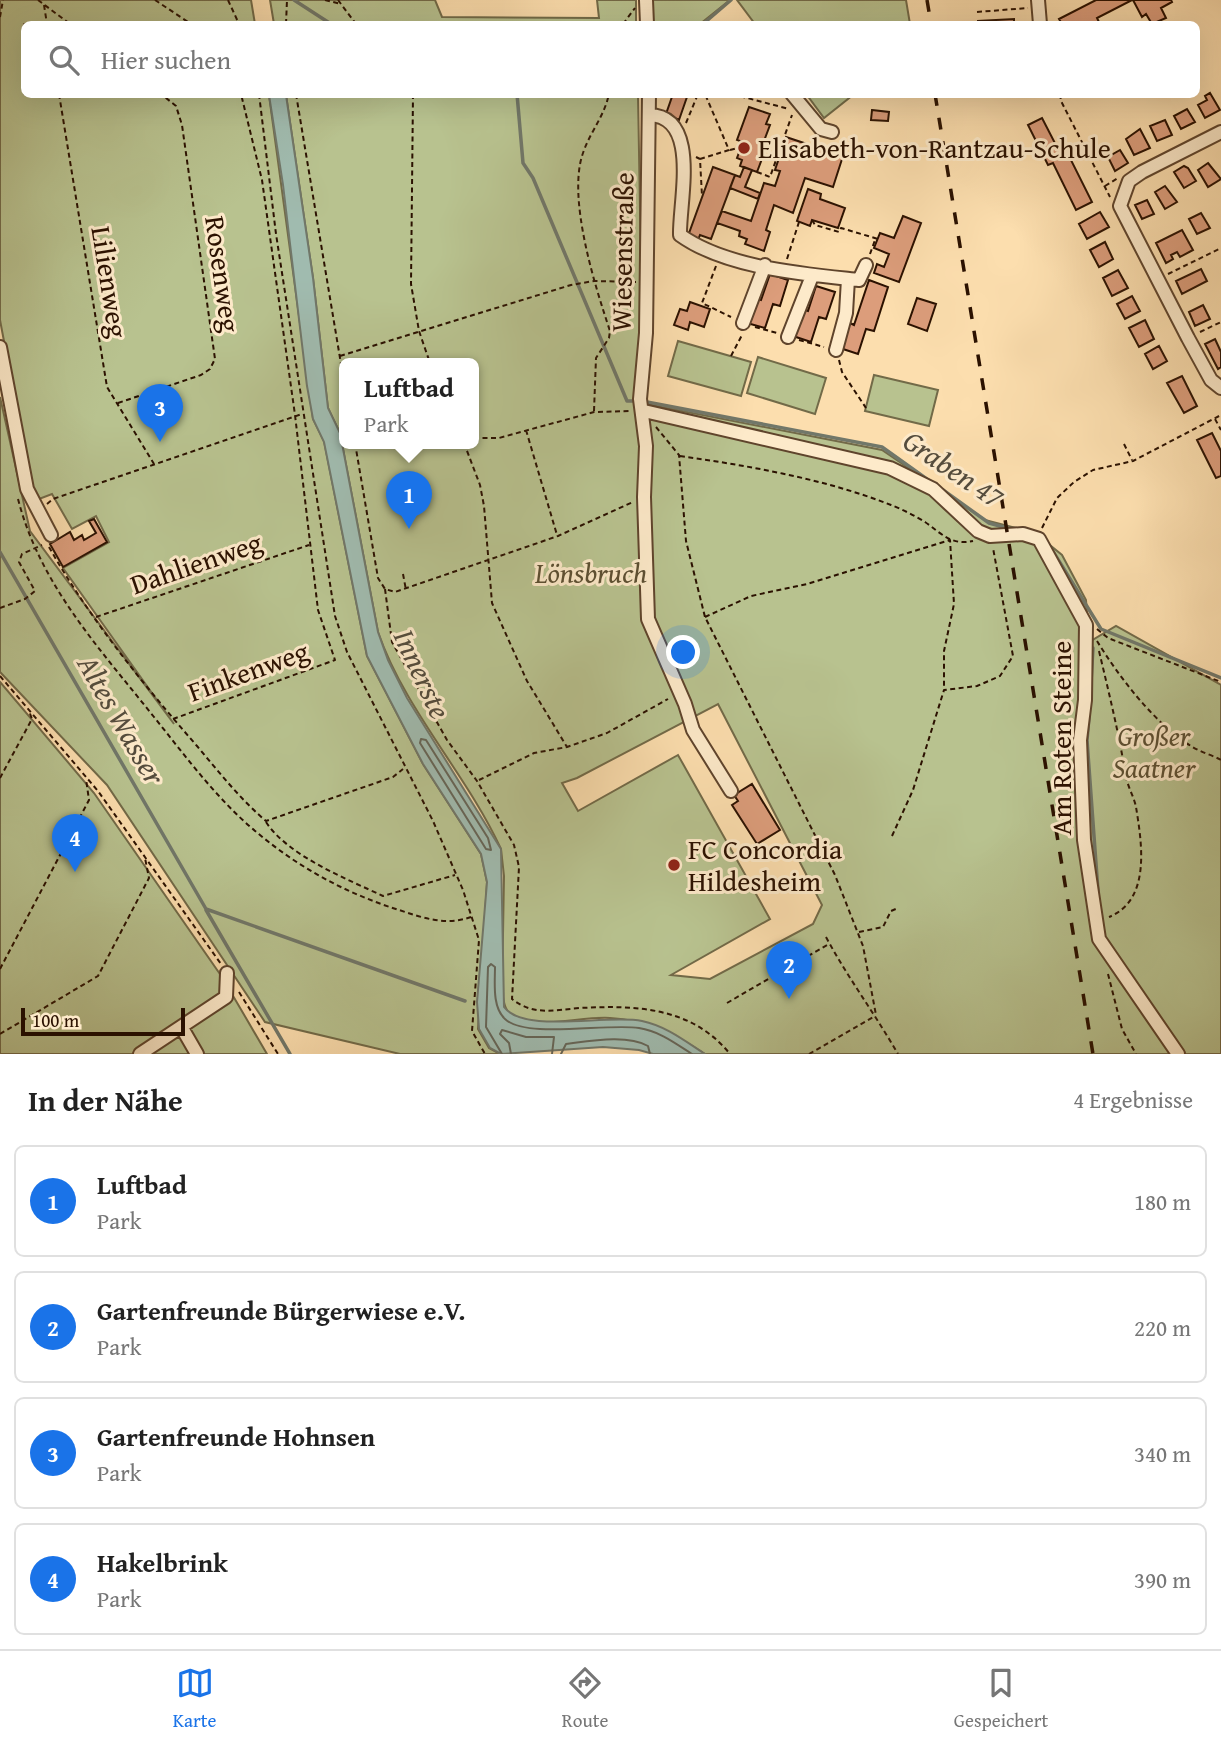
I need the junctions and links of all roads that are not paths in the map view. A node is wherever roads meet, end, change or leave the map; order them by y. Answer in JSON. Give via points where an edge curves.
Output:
{"nodes":[{"id":1,"x":646,"y":0,"type":"edge"},
{"id":2,"x":647,"y":21,"type":"edge"},
{"id":3,"x":649,"y":98,"type":"edge"},
{"id":4,"x":795,"y":98,"type":"edge"},
{"id":5,"x":649,"y":116,"type":"junction"},
{"id":6,"x":832,"y":132,"type":"dead end"},
{"id":7,"x":1221,"y":132,"type":"edge"},
{"id":8,"x":765,"y":265,"type":"junction"},
{"id":9,"x":866,"y":265,"type":"road end"},
{"id":10,"x":812,"y":276,"type":"junction"},
{"id":11,"x":848,"y":279,"type":"junction"},
{"id":12,"x":743,"y":328,"type":"road end"},
{"id":13,"x":788,"y":337,"type":"dead end"},
{"id":14,"x":0,"y":347,"type":"edge"},
{"id":15,"x":836,"y":350,"type":"dead end"},
{"id":16,"x":1221,"y":388,"type":"edge"},
{"id":17,"x":643,"y":411,"type":"junction"},
{"id":18,"x":51,"y":535,"type":"dead end"},
{"id":19,"x":731,"y":791,"type":"dead end"},
{"id":20,"x":227,"y":973,"type":"road end"},
{"id":21,"x":182,"y":1028,"type":"junction"},
{"id":22,"x":140,"y":1054,"type":"edge"},
{"id":23,"x":197,"y":1054,"type":"edge"},
{"id":24,"x":1178,"y":1054,"type":"edge"}],
"edges":[{"from":1,"to":2,"type":"street"},
{"from":3,"to":5,"type":"street","name":"Wiesenstraße"},
{"from":4,"to":6,"type":"street","via":[[821,129]]},
{"from":5,"to":8,"type":"street","via":[[672,123],[683,148],[680,235],[699,249]]},
{"from":5,"to":17,"type":"street","name":"Wiesenstraße"},
{"from":7,"to":16,"type":"street","via":[[1135,176],[1121,196],[1120,206],[1211,380]]},
{"from":8,"to":10,"type":"street"},
{"from":8,"to":12,"type":"street"},
{"from":9,"to":11,"type":"street","via":[[859,280]]},
{"from":10,"to":11,"type":"street"},
{"from":10,"to":13,"type":"street"},
{"from":11,"to":15,"type":"street","via":[[846,313]]},
{"from":14,"to":18,"type":"street","via":[[27,489]]},
{"from":17,"to":19,"type":"street","name":"Wiesenstraße","via":[[648,620],[693,730]]},
{"from":17,"to":24,"type":"street","name":"Am Roten Steine","via":[[890,468],[933,489],[978,531],[1039,539],[1085,622],[1080,740],[1084,840],[1095,923],[1105,950]]},
{"from":20,"to":21,"type":"street","via":[[226,998]]},
{"from":21,"to":22,"type":"street"},
{"from":21,"to":23,"type":"street"}]}
